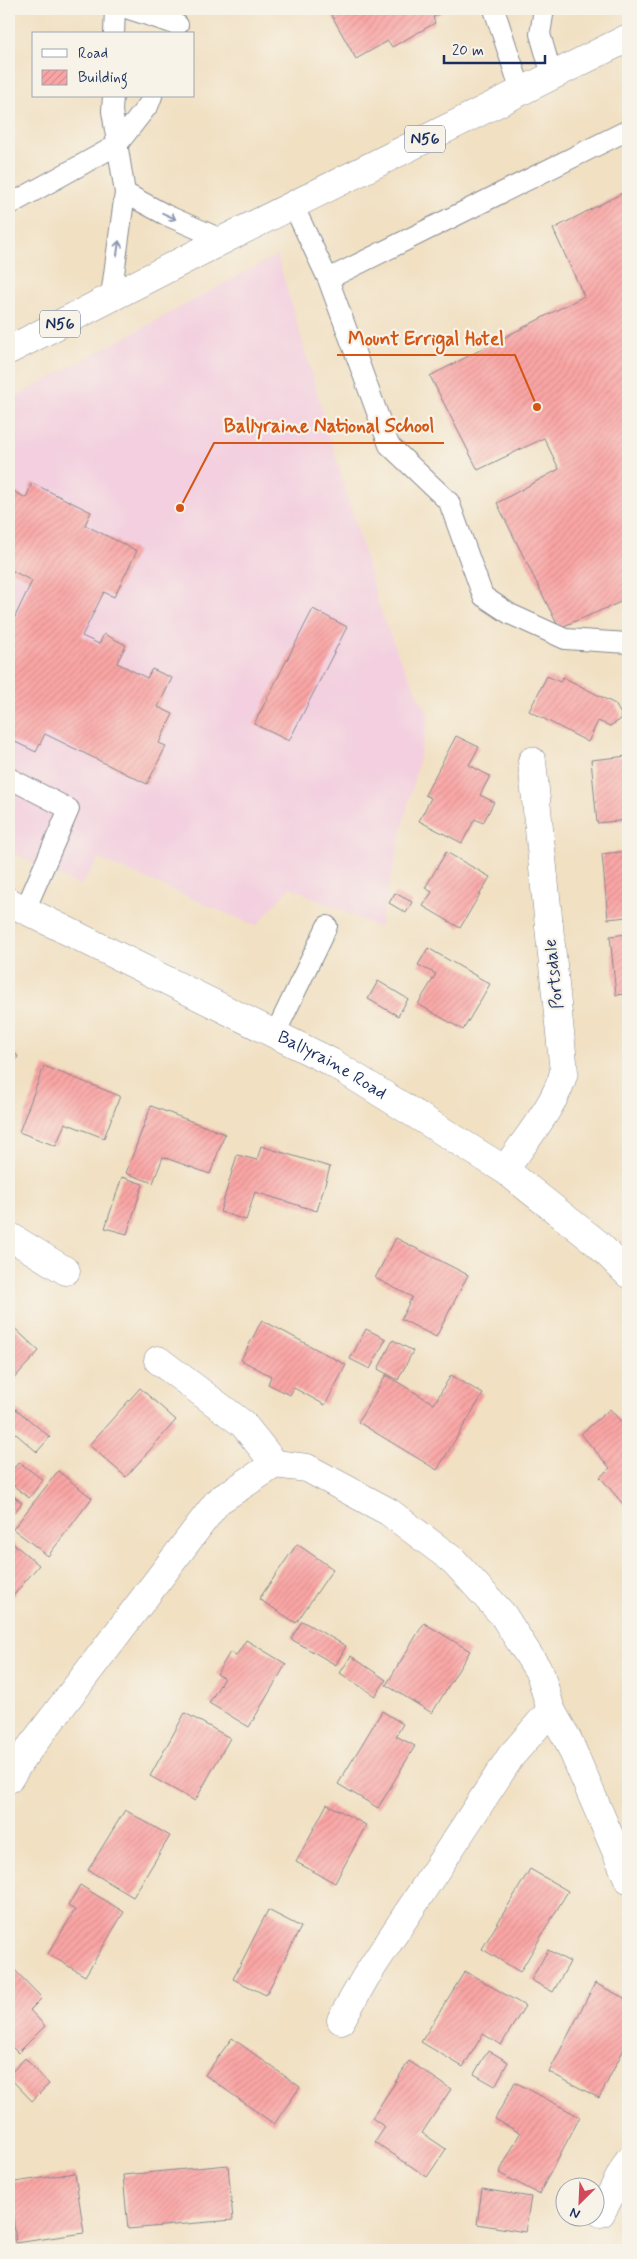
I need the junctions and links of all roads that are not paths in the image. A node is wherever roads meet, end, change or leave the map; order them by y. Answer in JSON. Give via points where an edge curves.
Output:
{"nodes":[{"id":1,"x":115,"y":9,"type":"edge"},
{"id":2,"x":130,"y":9,"type":"edge"},
{"id":3,"x":494,"y":9,"type":"edge"},
{"id":4,"x":544,"y":9,"type":"edge"},
{"id":5,"x":179,"y":22,"type":"edge"},
{"id":6,"x":114,"y":32,"type":"edge"},
{"id":7,"x":628,"y":38,"type":"edge"},
{"id":8,"x":552,"y":76,"type":"junction"},
{"id":9,"x":522,"y":91,"type":"junction"},
{"id":10,"x":113,"y":98,"type":"edge"},
{"id":11,"x":151,"y":98,"type":"edge"},
{"id":12,"x":628,"y":130,"type":"edge"},
{"id":13,"x":117,"y":145,"type":"junction"},
{"id":14,"x":126,"y":193,"type":"junction"},
{"id":15,"x":9,"y":205,"type":"edge"},
{"id":16,"x":293,"y":205,"type":"junction"},
{"id":17,"x":223,"y":240,"type":"junction"},
{"id":18,"x":328,"y":279,"type":"junction"},
{"id":19,"x":111,"y":296,"type":"junction"},
{"id":20,"x":9,"y":350,"type":"edge"},
{"id":21,"x":628,"y":643,"type":"edge"},
{"id":22,"x":532,"y":761,"type":"dead end"},
{"id":23,"x":9,"y":778,"type":"edge"},
{"id":24,"x":17,"y":906,"type":"edge"},
{"id":25,"x":327,"y":926,"type":"dead end"},
{"id":26,"x":275,"y":1034,"type":"junction"},
{"id":27,"x":505,"y":1170,"type":"junction"},
{"id":28,"x":9,"y":1236,"type":"edge"},
{"id":29,"x":66,"y":1271,"type":"dead end"},
{"id":30,"x":628,"y":1274,"type":"edge"},
{"id":31,"x":158,"y":1360,"type":"dead end"},
{"id":32,"x":275,"y":1464,"type":"junction"},
{"id":33,"x":551,"y":1710,"type":"junction"},
{"id":34,"x":9,"y":1779,"type":"edge"},
{"id":35,"x":628,"y":1879,"type":"edge"},
{"id":36,"x":341,"y":2020,"type":"dead end"},
{"id":37,"x":628,"y":2161,"type":"edge"},
{"id":38,"x":604,"y":2207,"type":"edge"}],
"edges":[{"from":1,"to":6,"type":"lane"},
{"from":2,"to":5,"type":"lane"},
{"from":3,"to":9,"type":"lane"},
{"from":4,"to":8,"type":"lane","via":[[540,34]]},
{"from":7,"to":8,"type":"street","number":"N56"},
{"from":8,"to":9,"type":"street","number":"N56"},
{"from":9,"to":16,"type":"street","number":"N56"},
{"from":10,"to":13,"type":"lane"},
{"from":11,"to":13,"type":"lane"},
{"from":12,"to":18,"type":"lane"},
{"from":13,"to":14,"type":"lane"},
{"from":13,"to":15,"type":"lane"},
{"from":14,"to":17,"type":"lane","one_way":true},
{"from":19,"to":14,"type":"lane","one_way":true},
{"from":16,"to":17,"type":"street","number":"N56"},
{"from":16,"to":18,"type":"lane"},
{"from":17,"to":19,"type":"street","number":"N56"},
{"from":18,"to":21,"type":"lane","via":[[390,445],[449,502],[483,596],[510,614],[565,639]]},
{"from":19,"to":20,"type":"street","number":"N56"},
{"from":22,"to":27,"type":"street","name":"Portsdale","via":[[564,1072],[562,1084]]},
{"from":23,"to":24,"type":"lane","via":[[69,809]]},
{"from":24,"to":26,"type":"street","name":"Ballyraine Road"},
{"from":25,"to":26,"type":"lane"},
{"from":26,"to":27,"type":"street","name":"Ballyraine Road","via":[[331,1062]]},
{"from":27,"to":30,"type":"street","name":"Ballyraine Road","via":[[597,1242]]},
{"from":28,"to":29,"type":"street"},
{"from":31,"to":32,"type":"street","via":[[243,1424]]},
{"from":32,"to":33,"type":"street","via":[[307,1468],[389,1512],[454,1562],[503,1615],[540,1674]]},
{"from":32,"to":34,"type":"street","via":[[218,1501]]},
{"from":33,"to":35,"type":"street","via":[[568,1740]]},
{"from":33,"to":36,"type":"street","via":[[511,1756],[365,1978]]},
{"from":37,"to":38,"type":"street"}]}
